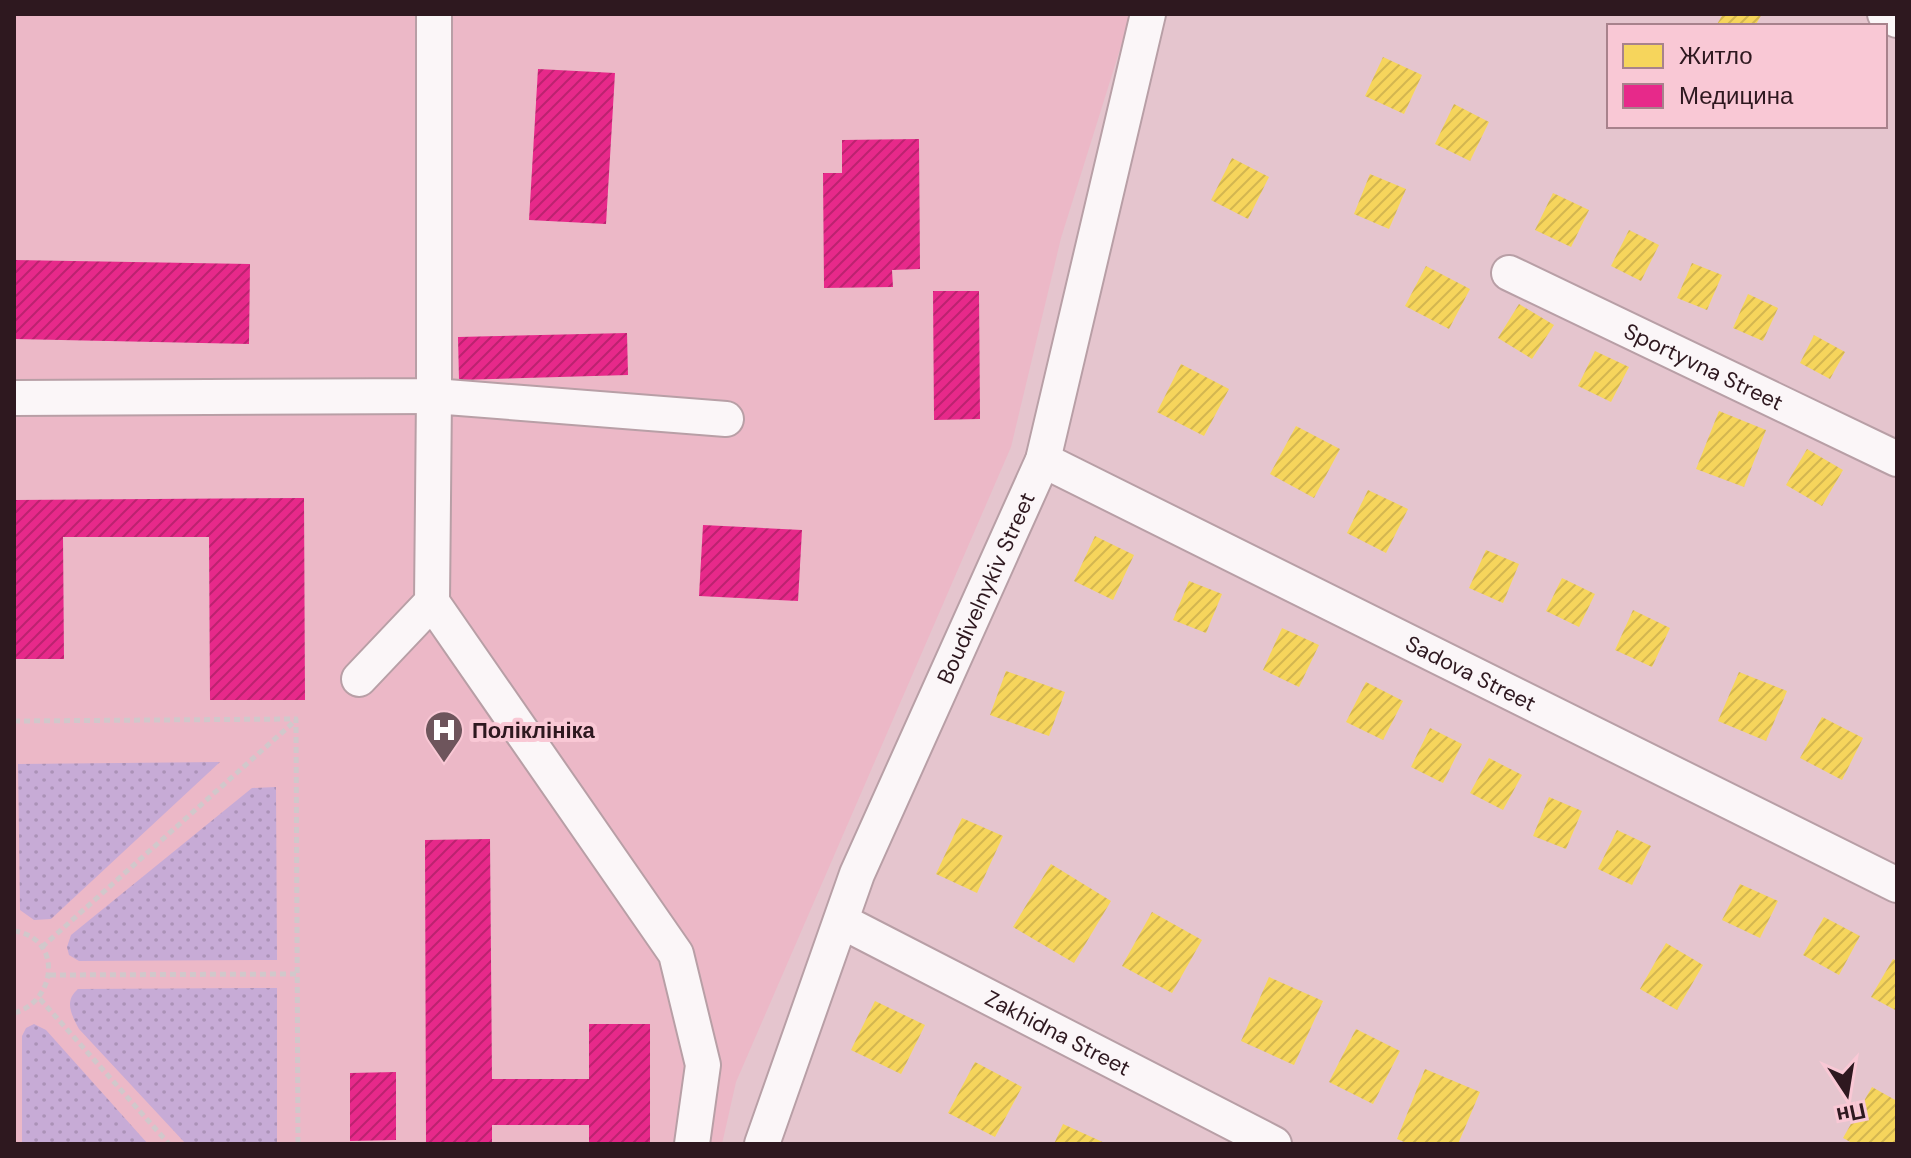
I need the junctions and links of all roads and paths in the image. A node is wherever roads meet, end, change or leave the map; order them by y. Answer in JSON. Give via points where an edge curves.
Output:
{"nodes":[{"id":1,"x":434,"y":14,"type":"edge"},
{"id":2,"x":1148,"y":14,"type":"edge"},
{"id":3,"x":1885,"y":14,"type":"edge"},
{"id":4,"x":1897,"y":20,"type":"edge"},
{"id":5,"x":1509,"y":273,"type":"dead end"},
{"id":6,"x":434,"y":396,"type":"junction"},
{"id":7,"x":14,"y":398,"type":"edge"},
{"id":8,"x":726,"y":419,"type":"dead end"},
{"id":9,"x":1897,"y":459,"type":"edge"},
{"id":10,"x":1043,"y":460,"type":"junction"},
{"id":11,"x":432,"y":602,"type":"junction"},
{"id":12,"x":359,"y":679,"type":"dead end"},
{"id":13,"x":296,"y":719,"type":"junction"},
{"id":14,"x":14,"y":721,"type":"edge"},
{"id":15,"x":1897,"y":885,"type":"edge"},
{"id":16,"x":841,"y":921,"type":"junction"},
{"id":17,"x":14,"y":931,"type":"edge"},
{"id":18,"x":42,"y":947,"type":"junction"},
{"id":19,"x":298,"y":974,"type":"junction"},
{"id":20,"x":50,"y":975,"type":"junction"},
{"id":21,"x":40,"y":999,"type":"junction"},
{"id":22,"x":14,"y":1013,"type":"edge"},
{"id":23,"x":169,"y":1144,"type":"edge"},
{"id":24,"x":298,"y":1144,"type":"edge"},
{"id":25,"x":692,"y":1144,"type":"edge"},
{"id":26,"x":762,"y":1144,"type":"edge"},
{"id":27,"x":1274,"y":1144,"type":"edge"}],
"edges":[{"from":1,"to":6,"type":"street"},
{"from":2,"to":10,"type":"street","name":"Boudivelnykiv Street"},
{"from":3,"to":4,"type":"street"},
{"from":5,"to":9,"type":"street","name":"Sportyvna Street"},
{"from":6,"to":7,"type":"street"},
{"from":6,"to":8,"type":"street"},
{"from":6,"to":11,"type":"street"},
{"from":10,"to":15,"type":"street","name":"Sadova Street"},
{"from":10,"to":16,"type":"street","name":"Boudivelnykiv Street","via":[[857,874]]},
{"from":11,"to":12,"type":"street"},
{"from":11,"to":25,"type":"street","via":[[676,954],[703,1065]]},
{"from":13,"to":14,"type":"path"},
{"from":13,"to":18,"type":"path"},
{"from":13,"to":19,"type":"path"},
{"from":16,"to":26,"type":"street","name":"Boudivelnykiv Street"},
{"from":16,"to":27,"type":"street","name":"Zakhidna Street"},
{"from":17,"to":18,"type":"path"},
{"from":18,"to":20,"type":"path"},
{"from":19,"to":20,"type":"path"},
{"from":19,"to":24,"type":"path"},
{"from":20,"to":21,"type":"path"},
{"from":21,"to":22,"type":"path"},
{"from":21,"to":23,"type":"path"}]}
